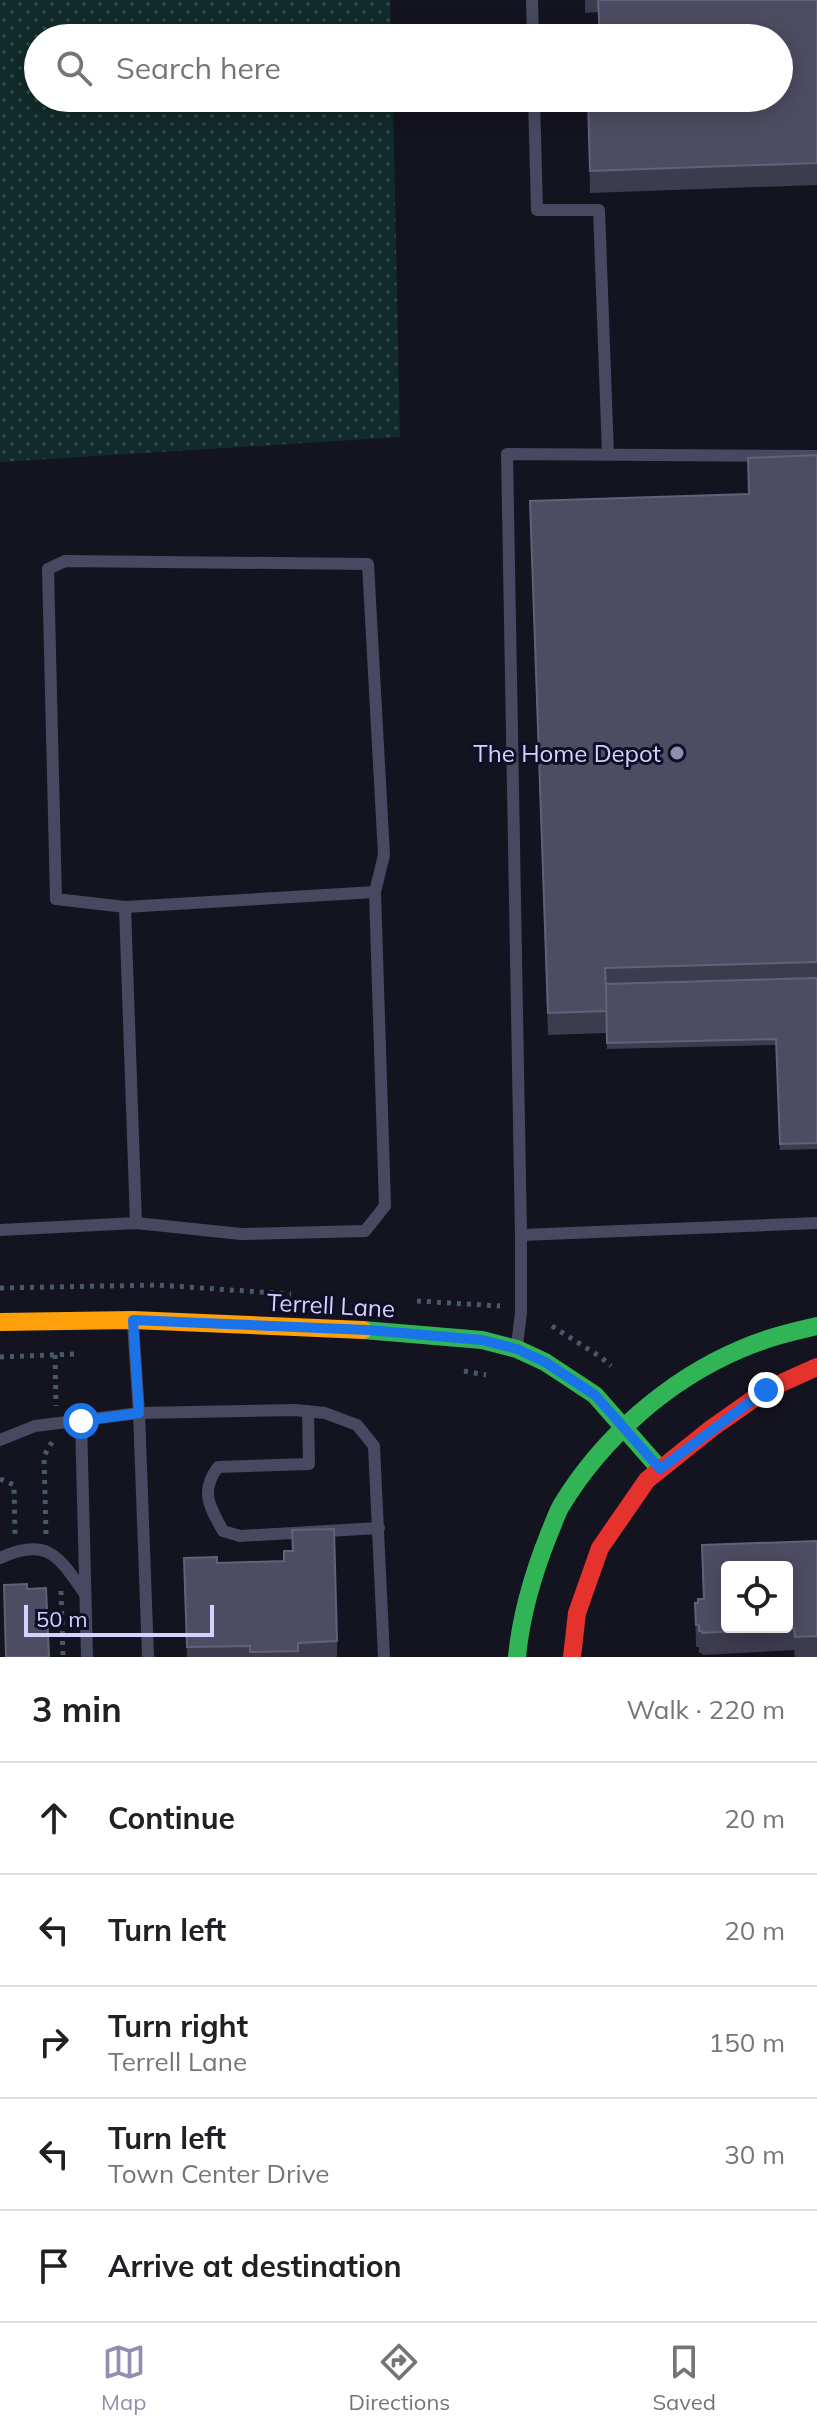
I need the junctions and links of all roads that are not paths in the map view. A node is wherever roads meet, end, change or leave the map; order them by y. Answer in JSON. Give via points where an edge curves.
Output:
{"nodes":[{"id":1,"x":532,"y":0,"type":"edge"},
{"id":2,"x":533,"y":24,"type":"edge"},
{"id":3,"x":534,"y":112,"type":"edge"},
{"id":4,"x":608,"y":454,"type":"junction"},
{"id":5,"x":817,"y":456,"type":"edge"},
{"id":6,"x":375,"y":892,"type":"junction"},
{"id":7,"x":125,"y":907,"type":"junction"},
{"id":8,"x":136,"y":1223,"type":"junction"},
{"id":9,"x":817,"y":1223,"type":"edge"},
{"id":10,"x":0,"y":1230,"type":"edge"},
{"id":11,"x":521,"y":1235,"type":"junction"},
{"id":12,"x":133,"y":1320,"type":"junction"},
{"id":13,"x":0,"y":1322,"type":"edge"},
{"id":14,"x":817,"y":1326,"type":"edge"},
{"id":15,"x":517,"y":1349,"type":"junction"},
{"id":16,"x":817,"y":1367,"type":"edge"},
{"id":17,"x":308,"y":1411,"type":"junction"},
{"id":18,"x":139,"y":1413,"type":"junction"},
{"id":19,"x":81,"y":1421,"type":"junction"},
{"id":20,"x":623,"y":1427,"type":"junction"},
{"id":21,"x":0,"y":1440,"type":"edge"},
{"id":22,"x":660,"y":1469,"type":"junction"},
{"id":23,"x":379,"y":1528,"type":"junction"},
{"id":24,"x":0,"y":1558,"type":"edge"},
{"id":25,"x":85,"y":1594,"type":"junction"},
{"id":26,"x":87,"y":1657,"type":"edge"},
{"id":27,"x":148,"y":1657,"type":"edge"},
{"id":28,"x":384,"y":1657,"type":"edge"},
{"id":29,"x":517,"y":1657,"type":"edge"},
{"id":30,"x":572,"y":1657,"type":"edge"}],
"edges":[{"from":1,"to":2,"type":"lane"},
{"from":3,"to":4,"type":"lane","via":[[537,210],[599,210]]},
{"from":4,"to":5,"type":"lane"},
{"from":4,"to":11,"type":"lane","via":[[507,454]]},
{"from":6,"to":7,"type":"lane"},
{"from":6,"to":7,"type":"lane","via":[[384,855],[368,564],[65,561],[48,569],[56,899]]},
{"from":6,"to":8,"type":"lane","via":[[385,1206],[365,1231],[241,1234]]},
{"from":7,"to":8,"type":"lane"},
{"from":8,"to":10,"type":"lane"},
{"from":9,"to":11,"type":"lane"},
{"from":11,"to":15,"type":"lane"},
{"from":12,"to":13,"type":"street","name":"Terrell Lane"},
{"from":12,"to":15,"type":"street","name":"Terrell Lane","via":[[368,1330],[482,1340]]},
{"from":12,"to":18,"type":"lane"},
{"from":14,"to":20,"type":"street","via":[[736,1349],[689,1376]]},
{"from":15,"to":20,"type":"street","name":"Terrell Lane","via":[[595,1395]]},
{"from":16,"to":22,"type":"street","via":[[766,1390]]},
{"from":17,"to":18,"type":"lane"},
{"from":17,"to":23,"type":"lane","via":[[357,1425],[374,1446]]},
{"from":17,"to":23,"type":"lane","via":[[309,1464],[218,1467],[208,1481],[209,1505],[223,1531],[240,1536]]},
{"from":18,"to":19,"type":"lane"},
{"from":18,"to":27,"type":"lane"},
{"from":19,"to":21,"type":"lane","via":[[35,1426]]},
{"from":19,"to":25,"type":"lane"},
{"from":20,"to":22,"type":"street","name":"Terrell Lane"},
{"from":20,"to":29,"type":"street","via":[[560,1507],[536,1564]]},
{"from":22,"to":30,"type":"street","via":[[600,1548],[577,1613]]},
{"from":23,"to":28,"type":"lane"},
{"from":24,"to":25,"type":"lane","via":[[18,1550],[45,1550],[61,1560]]},
{"from":25,"to":26,"type":"lane"}]}
